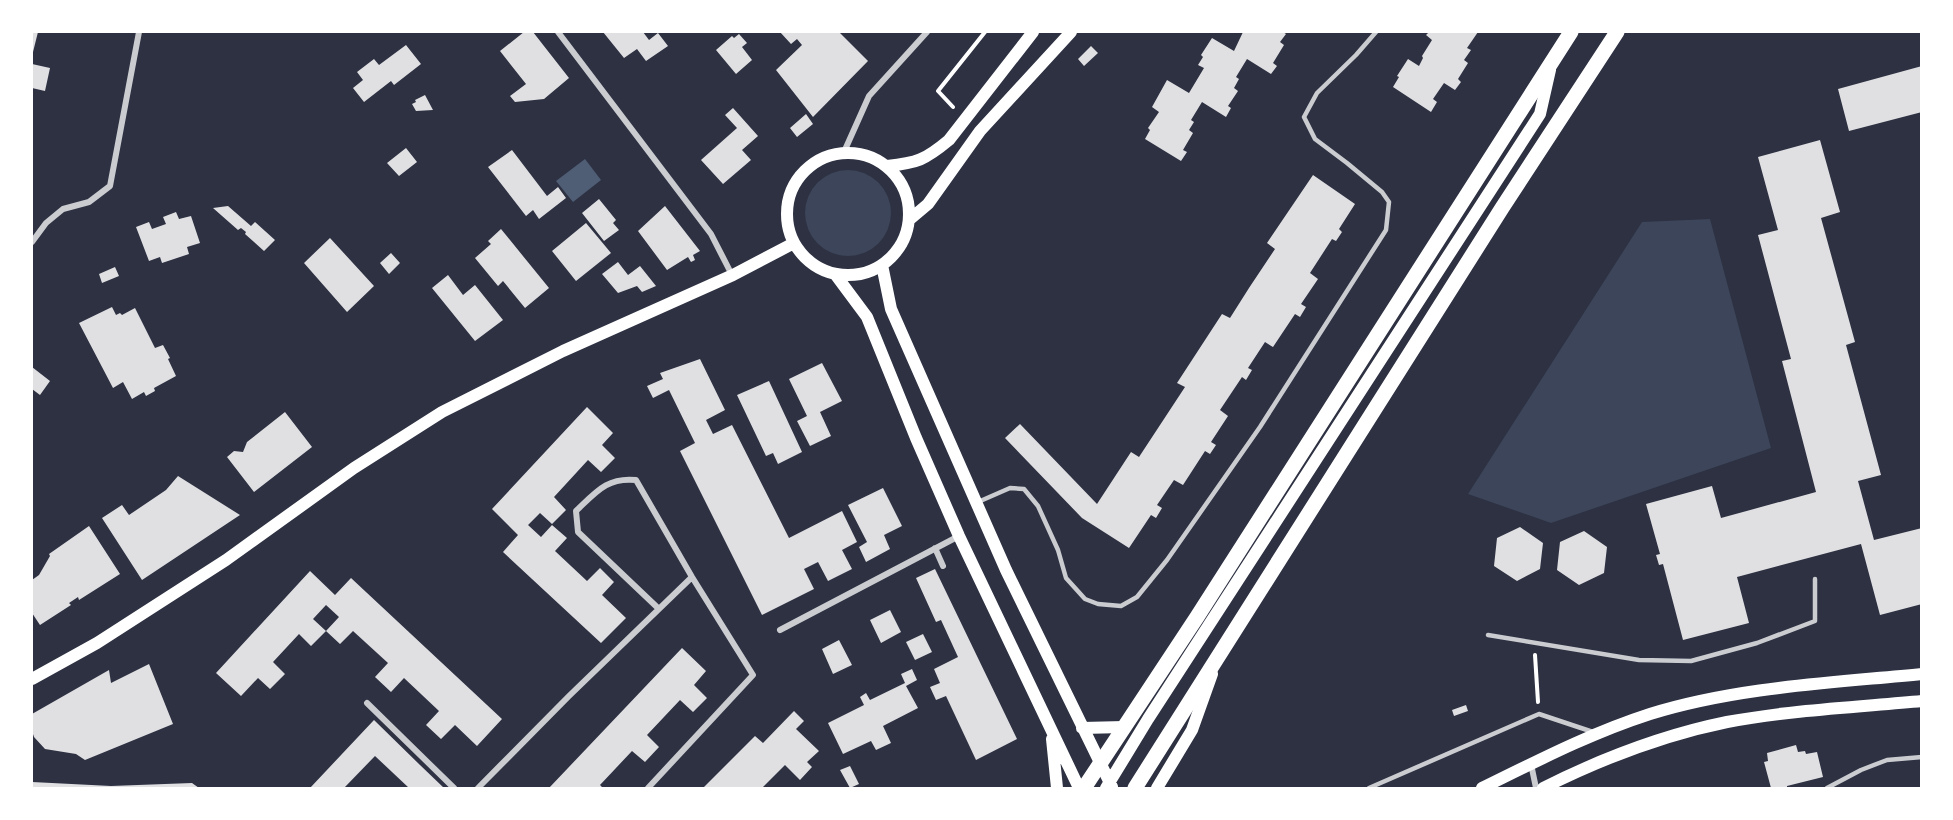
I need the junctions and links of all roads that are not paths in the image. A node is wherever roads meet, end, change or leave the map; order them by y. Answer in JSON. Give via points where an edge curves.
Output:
{"nodes":[{"id":1,"x":139,"y":32,"type":"edge"},
{"id":2,"x":558,"y":32,"type":"edge"},
{"id":3,"x":927,"y":32,"type":"edge"},
{"id":4,"x":1033,"y":32,"type":"edge"},
{"id":5,"x":1071,"y":32,"type":"edge"},
{"id":6,"x":1376,"y":32,"type":"edge"},
{"id":7,"x":1571,"y":32,"type":"edge"},
{"id":8,"x":1617,"y":32,"type":"edge"},
{"id":9,"x":1551,"y":63,"type":"junction"},
{"id":10,"x":844,"y":152,"type":"junction"},
{"id":11,"x":887,"y":166,"type":"junction"},
{"id":12,"x":909,"y":220,"type":"junction"},
{"id":13,"x":32,"y":242,"type":"edge"},
{"id":14,"x":794,"y":243,"type":"junction"},
{"id":15,"x":882,"y":265,"type":"junction"},
{"id":16,"x":835,"y":274,"type":"junction"},
{"id":17,"x":733,"y":275,"type":"junction"},
{"id":18,"x":976,"y":503,"type":"junction"},
{"id":19,"x":958,"y":536,"type":"junction"},
{"id":20,"x":935,"y":548,"type":"junction"},
{"id":21,"x":943,"y":566,"type":"dead end"},
{"id":22,"x":692,"y":577,"type":"junction"},
{"id":23,"x":1815,"y":579,"type":"dead end"},
{"id":24,"x":659,"y":609,"type":"junction"},
{"id":25,"x":780,"y":630,"type":"dead end"},
{"id":26,"x":1488,"y":635,"type":"dead end"},
{"id":27,"x":1216,"y":660,"type":"junction"},
{"id":28,"x":1922,"y":674,"type":"edge"},
{"id":29,"x":32,"y":679,"type":"edge"},
{"id":30,"x":1922,"y":701,"type":"edge"},
{"id":31,"x":366,"y":703,"type":"dead end"},
{"id":32,"x":1124,"y":727,"type":"junction"},
{"id":33,"x":1082,"y":728,"type":"junction"},
{"id":34,"x":1051,"y":729,"type":"junction"},
{"id":35,"x":1595,"y":733,"type":"junction"},
{"id":36,"x":1922,"y":757,"type":"edge"},
{"id":37,"x":1100,"y":764,"type":"junction"},
{"id":38,"x":1531,"y":764,"type":"junction"},
{"id":39,"x":1110,"y":786,"type":"edge"},
{"id":40,"x":454,"y":789,"type":"edge"},
{"id":41,"x":478,"y":789,"type":"edge"},
{"id":42,"x":648,"y":789,"type":"edge"},
{"id":43,"x":1057,"y":789,"type":"edge"},
{"id":44,"x":1081,"y":789,"type":"edge"},
{"id":45,"x":1135,"y":789,"type":"edge"},
{"id":46,"x":1157,"y":789,"type":"edge"},
{"id":47,"x":1369,"y":789,"type":"edge"},
{"id":48,"x":1482,"y":789,"type":"edge"},
{"id":49,"x":1536,"y":789,"type":"edge"},
{"id":50,"x":1543,"y":789,"type":"edge"},
{"id":51,"x":1827,"y":789,"type":"edge"}],
"edges":[{"from":1,"to":13,"type":"street","via":[[110,186],[89,202],[63,209]]},
{"from":2,"to":17,"type":"street","via":[[711,234]]},
{"from":3,"to":10,"type":"street","via":[[869,96]]},
{"from":4,"to":11,"type":"main road","via":[[949,140],[915,163]]},
{"from":5,"to":12,"type":"main road","via":[[980,132],[928,204]]},
{"from":6,"to":18,"type":"lane","via":[[1317,93],[1304,117],[1315,139],[1382,192],[1389,202],[1386,230],[1260,427],[1137,597],[1121,606],[1085,599],[1066,578],[1038,506],[1024,489],[1010,488]]},
{"from":7,"to":9,"type":"main road"},
{"from":8,"to":27,"type":"main road"},
{"from":9,"to":32,"type":"main road"},
{"from":9,"to":39,"type":"main road","via":[[1540,114]]},
{"from":10,"to":11,"type":"main road","via":[[860,153]]},
{"from":10,"to":14,"type":"main road","via":[[824,157],[807,168],[794,184],[787,203],[787,224]]},
{"from":11,"to":12,"type":"main road","via":[[905,190]]},
{"from":12,"to":15,"type":"main road","via":[[900,245]]},
{"from":14,"to":16,"type":"main road","via":[[818,268]]},
{"from":14,"to":17,"type":"main road"},
{"from":15,"to":16,"type":"main road","via":[[867,272]]},
{"from":15,"to":18,"type":"main road","via":[[891,309]]},
{"from":16,"to":19,"type":"main road","via":[[867,317]]},
{"from":17,"to":29,"type":"main road","via":[[563,351],[442,412],[354,468],[226,560],[97,643]]},
{"from":18,"to":33,"type":"main road"},
{"from":19,"to":20,"type":"street"},
{"from":19,"to":34,"type":"main road"},
{"from":20,"to":21,"type":"street"},
{"from":20,"to":25,"type":"street"},
{"from":22,"to":24,"type":"street"},
{"from":22,"to":24,"type":"street","via":[[636,480],[621,478],[600,488],[576,511],[578,532]]},
{"from":22,"to":42,"type":"street","via":[[753,675]]},
{"from":23,"to":26,"type":"lane","via":[[1815,621],[1757,643],[1691,661],[1639,660]]},
{"from":24,"to":41,"type":"street"},
{"from":27,"to":45,"type":"main road"},
{"from":27,"to":46,"type":"main road","via":[[1192,730]]},
{"from":28,"to":35,"type":"main road","via":[[1751,692],[1660,711]]},
{"from":30,"to":50,"type":"main road","via":[[1727,722],[1616,754]]},
{"from":31,"to":40,"type":"street"},
{"from":32,"to":33,"type":"main road"},
{"from":32,"to":37,"type":"main road"},
{"from":33,"to":37,"type":"main road"},
{"from":34,"to":43,"type":"main road"},
{"from":34,"to":44,"type":"main road"},
{"from":35,"to":38,"type":"main road"},
{"from":35,"to":47,"type":"lane","via":[[1539,714]]},
{"from":36,"to":51,"type":"lane","via":[[1887,760]]},
{"from":37,"to":39,"type":"main road"},
{"from":37,"to":44,"type":"main road"},
{"from":38,"to":48,"type":"main road"},
{"from":38,"to":49,"type":"street"}]}
